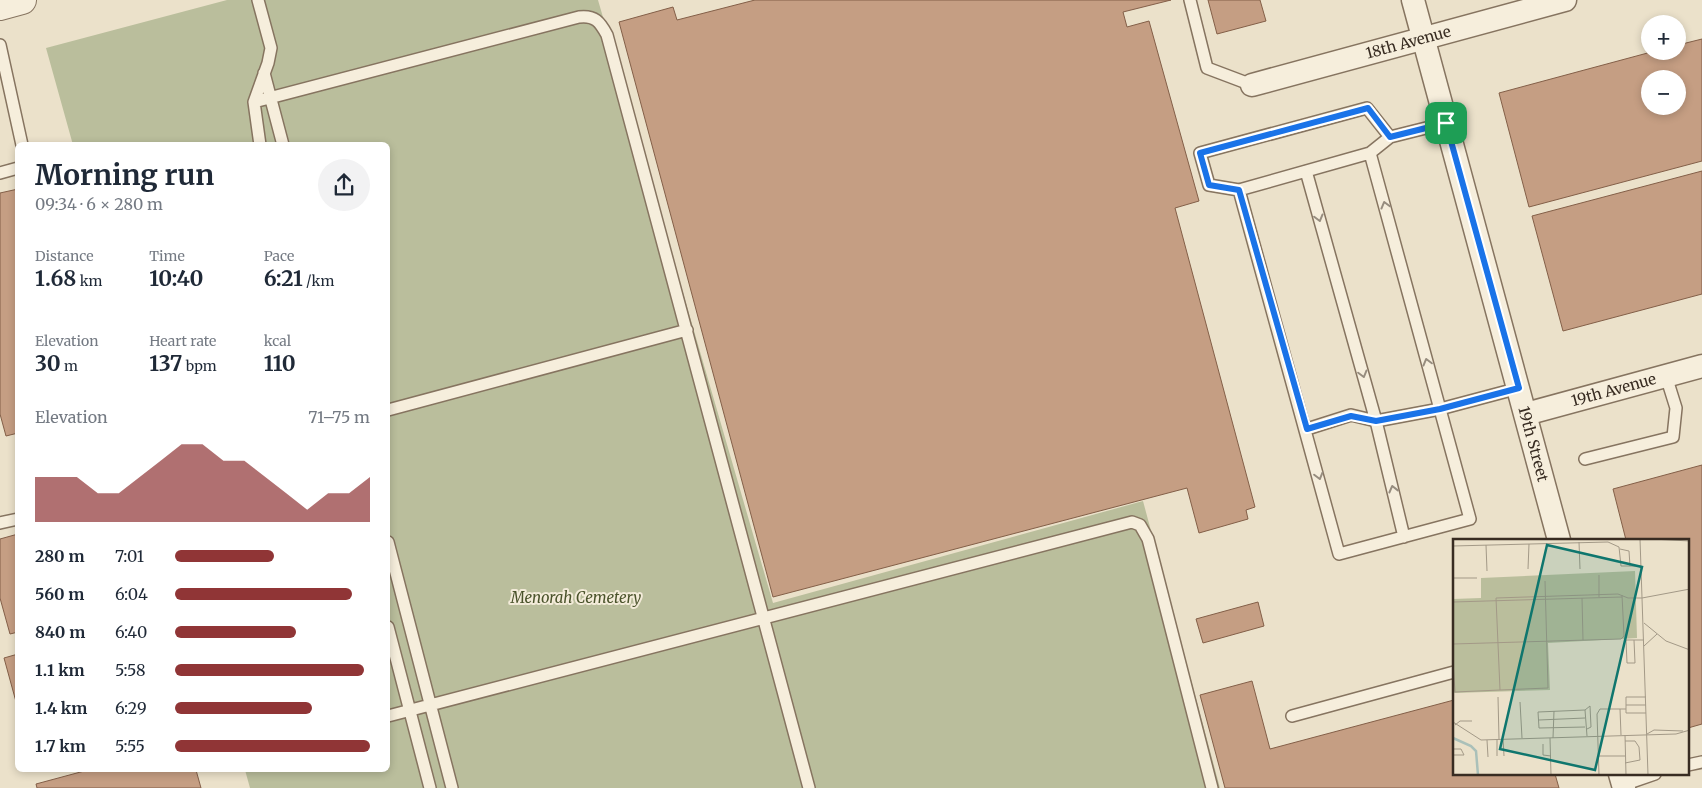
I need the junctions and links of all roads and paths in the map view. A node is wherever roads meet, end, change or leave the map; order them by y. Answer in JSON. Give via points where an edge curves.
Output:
{"nodes":[{"id":1,"x":22,"y":0,"type":"edge"},
{"id":2,"x":258,"y":0,"type":"edge"},
{"id":3,"x":1190,"y":0,"type":"edge"},
{"id":4,"x":1413,"y":0,"type":"edge"},
{"id":5,"x":1565,"y":0,"type":"edge"},
{"id":6,"x":0,"y":6,"type":"edge"},
{"id":7,"x":1423,"y":37,"type":"junction"},
{"id":8,"x":0,"y":45,"type":"edge"},
{"id":9,"x":264,"y":73,"type":"junction"},
{"id":10,"x":1252,"y":85,"type":"joint"},
{"id":11,"x":6,"y":98,"type":"edge"},
{"id":12,"x":270,"y":98,"type":"junction"},
{"id":13,"x":254,"y":102,"type":"junction"},
{"id":14,"x":1446,"y":123,"type":"junction"},
{"id":15,"x":1390,"y":137,"type":"junction"},
{"id":16,"x":21,"y":142,"type":"edge"},
{"id":17,"x":260,"y":142,"type":"edge"},
{"id":18,"x":282,"y":142,"type":"edge"},
{"id":19,"x":1370,"y":153,"type":"junction"},
{"id":20,"x":15,"y":169,"type":"edge"},
{"id":21,"x":1306,"y":171,"type":"junction"},
{"id":22,"x":0,"y":173,"type":"edge"},
{"id":23,"x":1239,"y":190,"type":"junction"},
{"id":24,"x":687,"y":330,"type":"junction"},
{"id":25,"x":1702,"y":366,"type":"edge"},
{"id":26,"x":1666,"y":376,"type":"junction"},
{"id":27,"x":1519,"y":388,"type":"junction"},
{"id":28,"x":390,"y":409,"type":"edge"},
{"id":29,"x":1440,"y":409,"type":"junction"},
{"id":30,"x":1526,"y":414,"type":"junction"},
{"id":31,"x":1376,"y":421,"type":"junction"},
{"id":32,"x":1307,"y":429,"type":"junction"},
{"id":33,"x":1585,"y":459,"type":"dead end"},
{"id":34,"x":15,"y":520,"type":"edge"},
{"id":35,"x":0,"y":524,"type":"edge"},
{"id":36,"x":1404,"y":537,"type":"junction"},
{"id":37,"x":1559,"y":539,"type":"edge"},
{"id":38,"x":390,"y":550,"type":"edge"},
{"id":39,"x":763,"y":616,"type":"junction"},
{"id":40,"x":390,"y":635,"type":"edge"},
{"id":41,"x":1453,"y":672,"type":"edge"},
{"id":42,"x":430,"y":704,"type":"junction"},
{"id":43,"x":409,"y":710,"type":"junction"},
{"id":44,"x":390,"y":715,"type":"edge"},
{"id":45,"x":1292,"y":716,"type":"dead end"},
{"id":46,"x":1647,"y":776,"type":"edge"},
{"id":47,"x":1622,"y":782,"type":"edge"},
{"id":48,"x":430,"y":788,"type":"edge"},
{"id":49,"x":452,"y":788,"type":"edge"},
{"id":50,"x":809,"y":788,"type":"edge"},
{"id":51,"x":1212,"y":788,"type":"edge"}],
"edges":[{"from":1,"to":6,"type":"street"},
{"from":2,"to":9,"type":"lane","via":[[271,48]]},
{"from":3,"to":10,"type":"lane","via":[[1207,68]]},
{"from":4,"to":7,"type":"street","name":"19th Street"},
{"from":5,"to":7,"type":"street","name":"18th Avenue"},
{"from":7,"to":10,"type":"street","name":"18th Avenue"},
{"from":7,"to":14,"type":"street","name":"19th Street"},
{"from":8,"to":11,"type":"lane"},
{"from":9,"to":12,"type":"lane"},
{"from":9,"to":13,"type":"lane"},
{"from":11,"to":16,"type":"lane"},
{"from":12,"to":13,"type":"lane"},
{"from":12,"to":18,"type":"lane"},
{"from":12,"to":24,"type":"lane","via":[[579,17],[597,19],[608,35]]},
{"from":13,"to":17,"type":"lane"},
{"from":14,"to":15,"type":"lane"},
{"from":14,"to":27,"type":"street","name":"19th Street"},
{"from":15,"to":19,"type":"lane"},
{"from":15,"to":23,"type":"lane","via":[[1368,108],[1200,153],[1209,185]]},
{"from":19,"to":21,"type":"lane"},
{"from":29,"to":19,"type":"lane","one_way":true},
{"from":20,"to":22,"type":"lane"},
{"from":21,"to":23,"type":"lane"},
{"from":21,"to":31,"type":"lane","one_way":true},
{"from":23,"to":32,"type":"lane"},
{"from":24,"to":28,"type":"lane"},
{"from":24,"to":39,"type":"lane"},
{"from":25,"to":26,"type":"street","name":"19th Avenue"},
{"from":26,"to":30,"type":"street","name":"19th Avenue"},
{"from":26,"to":33,"type":"lane","via":[[1676,408],[1673,437]]},
{"from":27,"to":29,"type":"lane"},
{"from":27,"to":30,"type":"street","name":"19th Street"},
{"from":29,"to":31,"type":"lane"},
{"from":29,"to":36,"type":"lane","via":[[1470,519]]},
{"from":30,"to":37,"type":"street","name":"19th Street"},
{"from":31,"to":32,"type":"lane","via":[[1351,416]]},
{"from":36,"to":31,"type":"lane","one_way":true},
{"from":32,"to":36,"type":"lane","one_way":true,"via":[[1339,554]]},
{"from":34,"to":35,"type":"lane"},
{"from":38,"to":42,"type":"lane"},
{"from":39,"to":42,"type":"lane"},
{"from":39,"to":50,"type":"lane"},
{"from":39,"to":51,"type":"lane","via":[[1132,522],[1140,525],[1148,539]]},
{"from":40,"to":43,"type":"lane"},
{"from":41,"to":45,"type":"lane"},
{"from":42,"to":43,"type":"lane"},
{"from":42,"to":49,"type":"lane"},
{"from":43,"to":44,"type":"lane"},
{"from":43,"to":48,"type":"lane"},
{"from":46,"to":47,"type":"lane"}]}
